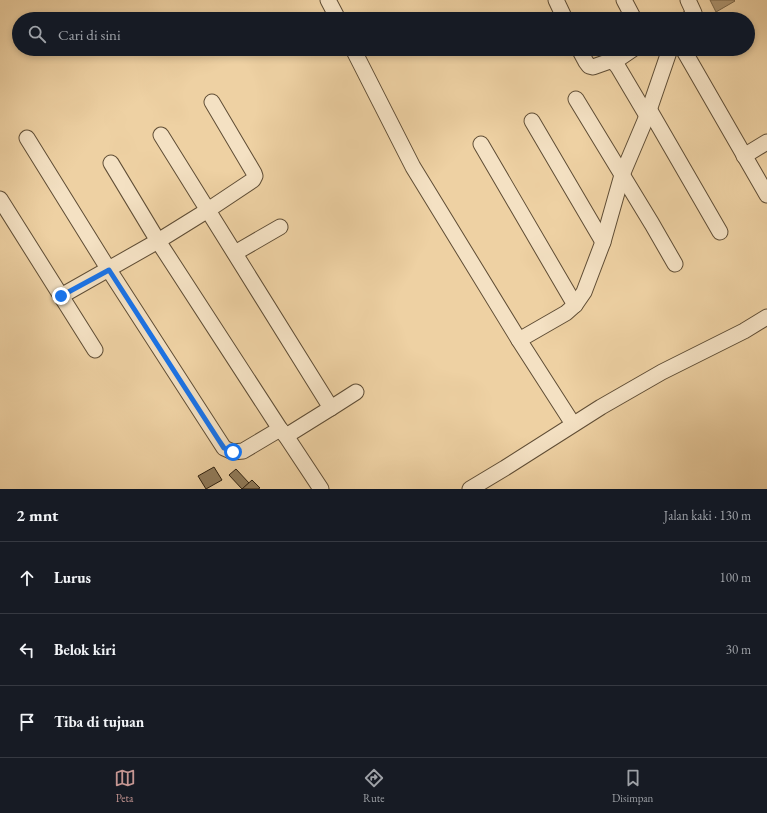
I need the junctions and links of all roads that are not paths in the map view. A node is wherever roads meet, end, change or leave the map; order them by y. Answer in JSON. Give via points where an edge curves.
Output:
{"nodes":[{"id":1,"x":328,"y":0,"type":"edge"},
{"id":2,"x":556,"y":0,"type":"edge"},
{"id":3,"x":624,"y":0,"type":"edge"},
{"id":4,"x":688,"y":0,"type":"edge"},
{"id":5,"x":334,"y":12,"type":"edge"},
{"id":6,"x":562,"y":12,"type":"edge"},
{"id":7,"x":630,"y":12,"type":"edge"},
{"id":8,"x":694,"y":12,"type":"edge"},
{"id":9,"x":357,"y":56,"type":"edge"},
{"id":10,"x":583,"y":56,"type":"edge"},
{"id":11,"x":622,"y":56,"type":"edge"},
{"id":12,"x":668,"y":56,"type":"edge"},
{"id":13,"x":687,"y":56,"type":"edge"},
{"id":14,"x":614,"y":62,"type":"junction"},
{"id":15,"x":576,"y":99,"type":"dead end"},
{"id":16,"x":212,"y":102,"type":"dead end"},
{"id":17,"x":648,"y":112,"type":"junction"},
{"id":18,"x":532,"y":121,"type":"dead end"},
{"id":19,"x":161,"y":135,"type":"dead end"},
{"id":20,"x":27,"y":138,"type":"dead end"},
{"id":21,"x":767,"y":142,"type":"edge"},
{"id":22,"x":481,"y":144,"type":"dead end"},
{"id":23,"x":744,"y":156,"type":"junction"},
{"id":24,"x":111,"y":163,"type":"dead end"},
{"id":25,"x":622,"y":175,"type":"junction"},
{"id":26,"x":767,"y":195,"type":"edge"},
{"id":27,"x":0,"y":199,"type":"edge"},
{"id":28,"x":208,"y":210,"type":"junction"},
{"id":29,"x":280,"y":227,"type":"dead end"},
{"id":30,"x":720,"y":232,"type":"dead end"},
{"id":31,"x":158,"y":241,"type":"junction"},
{"id":32,"x":603,"y":242,"type":"junction"},
{"id":33,"x":235,"y":254,"type":"junction"},
{"id":34,"x":675,"y":264,"type":"dead end"},
{"id":35,"x":109,"y":270,"type":"junction"},
{"id":36,"x":61,"y":296,"type":"junction"},
{"id":37,"x":575,"y":305,"type":"junction"},
{"id":38,"x":767,"y":317,"type":"edge"},
{"id":39,"x":519,"y":340,"type":"junction"},
{"id":40,"x":95,"y":350,"type":"dead end"},
{"id":41,"x":356,"y":392,"type":"dead end"},
{"id":42,"x":331,"y":408,"type":"junction"},
{"id":43,"x":573,"y":424,"type":"junction"},
{"id":44,"x":283,"y":433,"type":"junction"},
{"id":45,"x":321,"y":489,"type":"edge"},
{"id":46,"x":470,"y":489,"type":"edge"}],
"edges":[{"from":1,"to":5,"type":"street"},
{"from":2,"to":6,"type":"street"},
{"from":3,"to":7,"type":"street"},
{"from":4,"to":8,"type":"street"},
{"from":9,"to":39,"type":"street","via":[[414,167]]},
{"from":10,"to":14,"type":"street","via":[[589,66],[593,67]]},
{"from":11,"to":14,"type":"street"},
{"from":12,"to":17,"type":"street"},
{"from":13,"to":23,"type":"street"},
{"from":14,"to":17,"type":"street"},
{"from":15,"to":25,"type":"street"},
{"from":16,"to":28,"type":"street","via":[[255,176],[249,183]]},
{"from":17,"to":25,"type":"street"},
{"from":17,"to":30,"type":"street"},
{"from":18,"to":32,"type":"street"},
{"from":19,"to":28,"type":"street"},
{"from":20,"to":35,"type":"street"},
{"from":21,"to":23,"type":"street"},
{"from":22,"to":37,"type":"street"},
{"from":23,"to":26,"type":"street"},
{"from":24,"to":31,"type":"street"},
{"from":25,"to":32,"type":"street"},
{"from":25,"to":34,"type":"street"},
{"from":27,"to":36,"type":"street"},
{"from":28,"to":31,"type":"street"},
{"from":28,"to":33,"type":"street"},
{"from":29,"to":33,"type":"street"},
{"from":31,"to":35,"type":"street"},
{"from":31,"to":44,"type":"street"},
{"from":32,"to":37,"type":"street","via":[[584,292]]},
{"from":33,"to":42,"type":"street"},
{"from":35,"to":36,"type":"street"},
{"from":35,"to":44,"type":"street","via":[[224,448],[233,452],[243,451]]},
{"from":36,"to":40,"type":"street"},
{"from":37,"to":39,"type":"street","via":[[566,313]]},
{"from":38,"to":43,"type":"street","via":[[662,372]]},
{"from":39,"to":43,"type":"street"},
{"from":41,"to":42,"type":"street"},
{"from":42,"to":44,"type":"street"},
{"from":43,"to":46,"type":"street"},
{"from":44,"to":45,"type":"street"}]}
